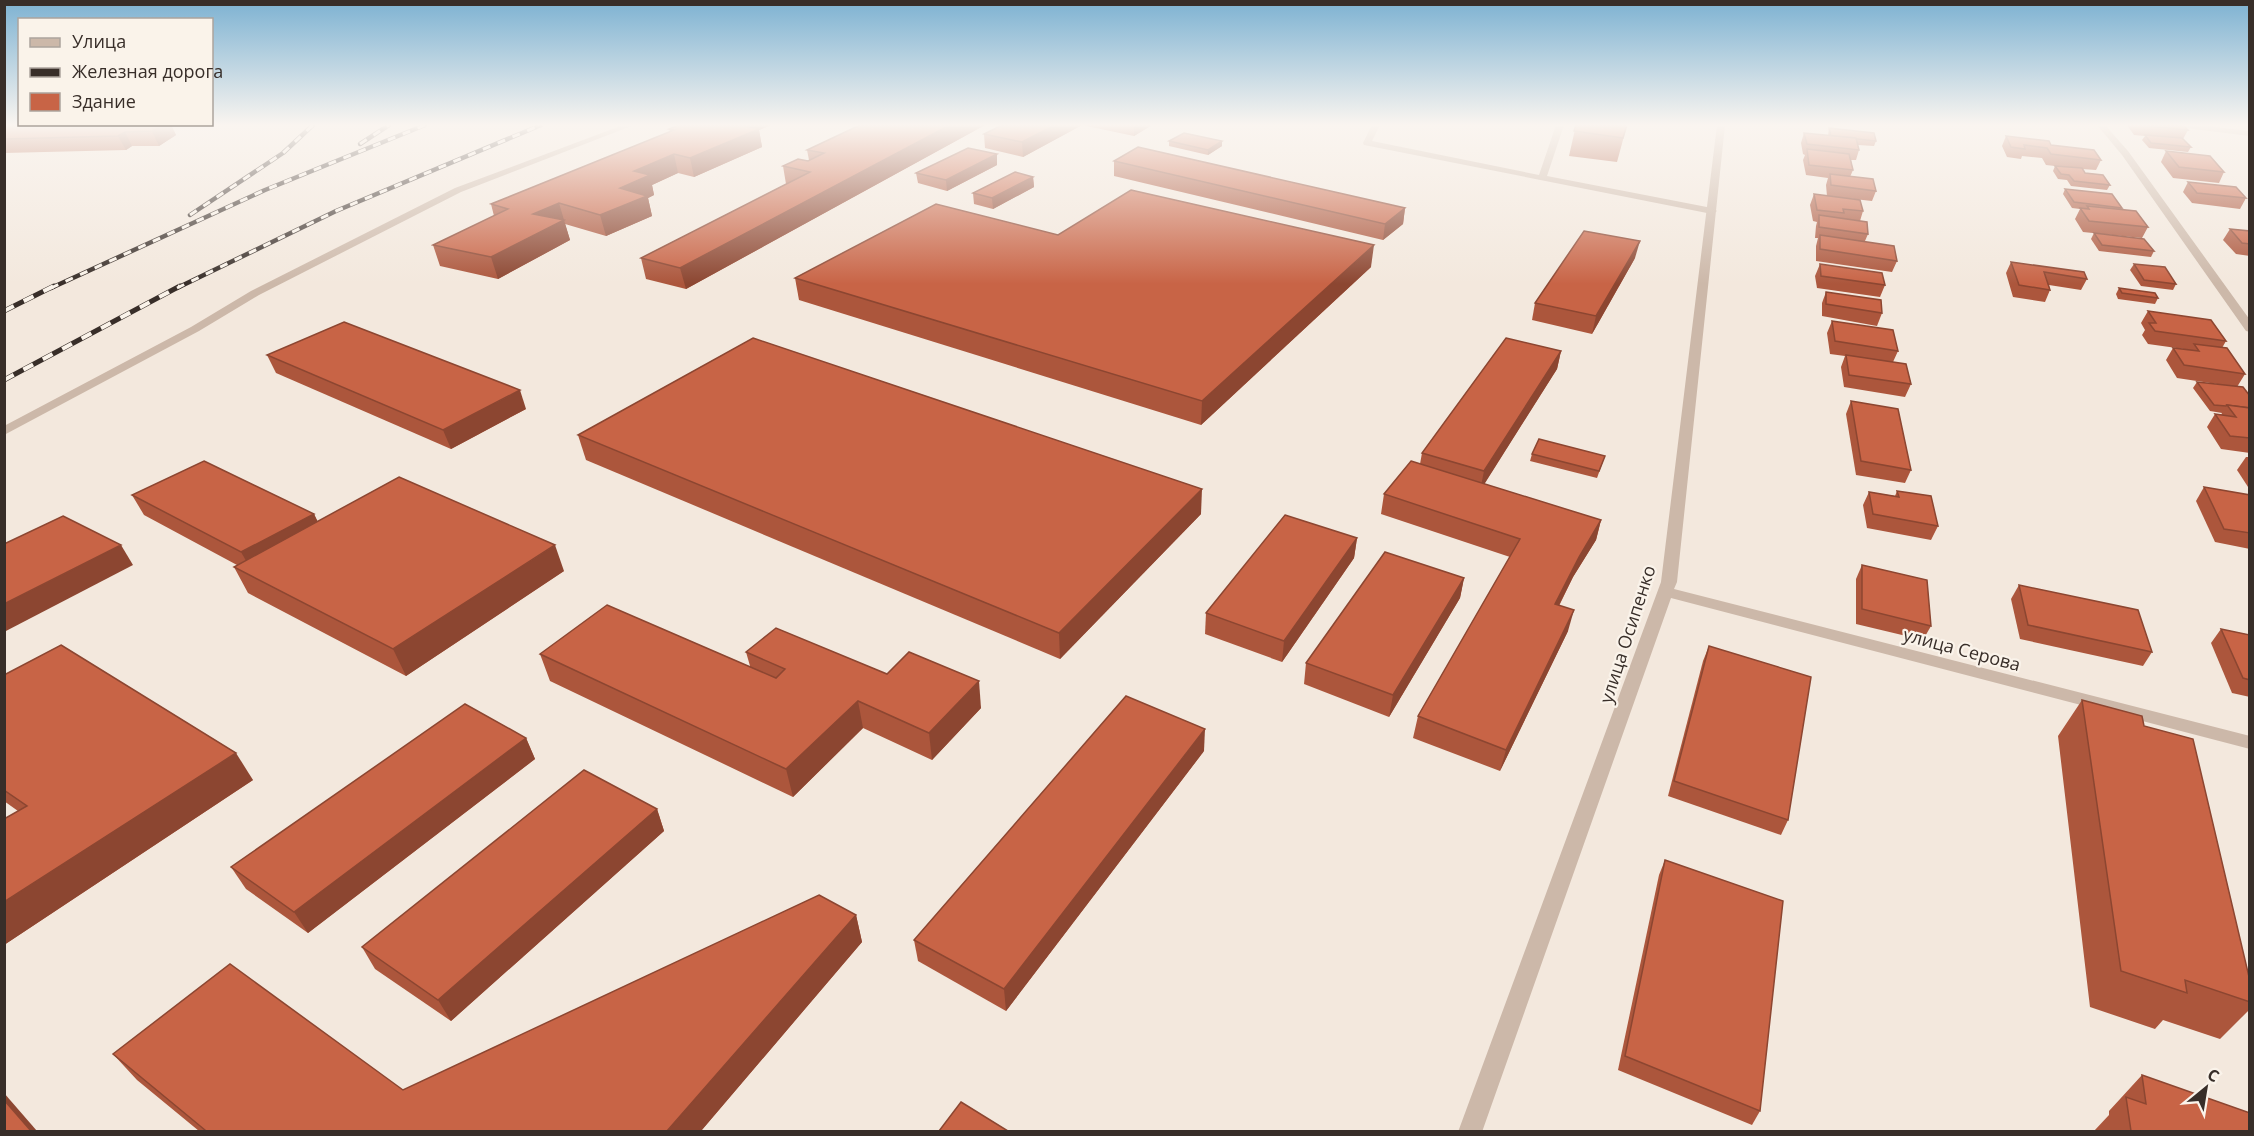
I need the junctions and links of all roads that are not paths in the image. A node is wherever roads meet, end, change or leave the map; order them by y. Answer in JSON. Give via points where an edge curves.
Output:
{"nodes":[{"id":1,"x":490,"y":178,"type":"edge"},
{"id":2,"x":1542,"y":178,"type":"edge"},
{"id":3,"x":1716,"y":178,"type":"edge"},
{"id":4,"x":2143,"y":178,"type":"edge"},
{"id":5,"x":1712,"y":212,"type":"junction"},
{"id":6,"x":2250,"y":329,"type":"edge"},
{"id":7,"x":4,"y":432,"type":"edge"},
{"id":8,"x":1665,"y":592,"type":"junction"},
{"id":9,"x":2250,"y":743,"type":"edge"},
{"id":10,"x":1470,"y":1131,"type":"edge"}],
"edges":[{"from":1,"to":7,"type":"street","via":[[458,190],[255,293]]},
{"from":2,"to":5,"type":"street"},
{"from":3,"to":5,"type":"street","name":"улица Осипенко"},
{"from":4,"to":6,"type":"street"},
{"from":5,"to":8,"type":"street","name":"улица Осипенко"},
{"from":8,"to":9,"type":"street","name":"улица Серова"},
{"from":8,"to":10,"type":"street","name":"улица Осипенко"}]}
